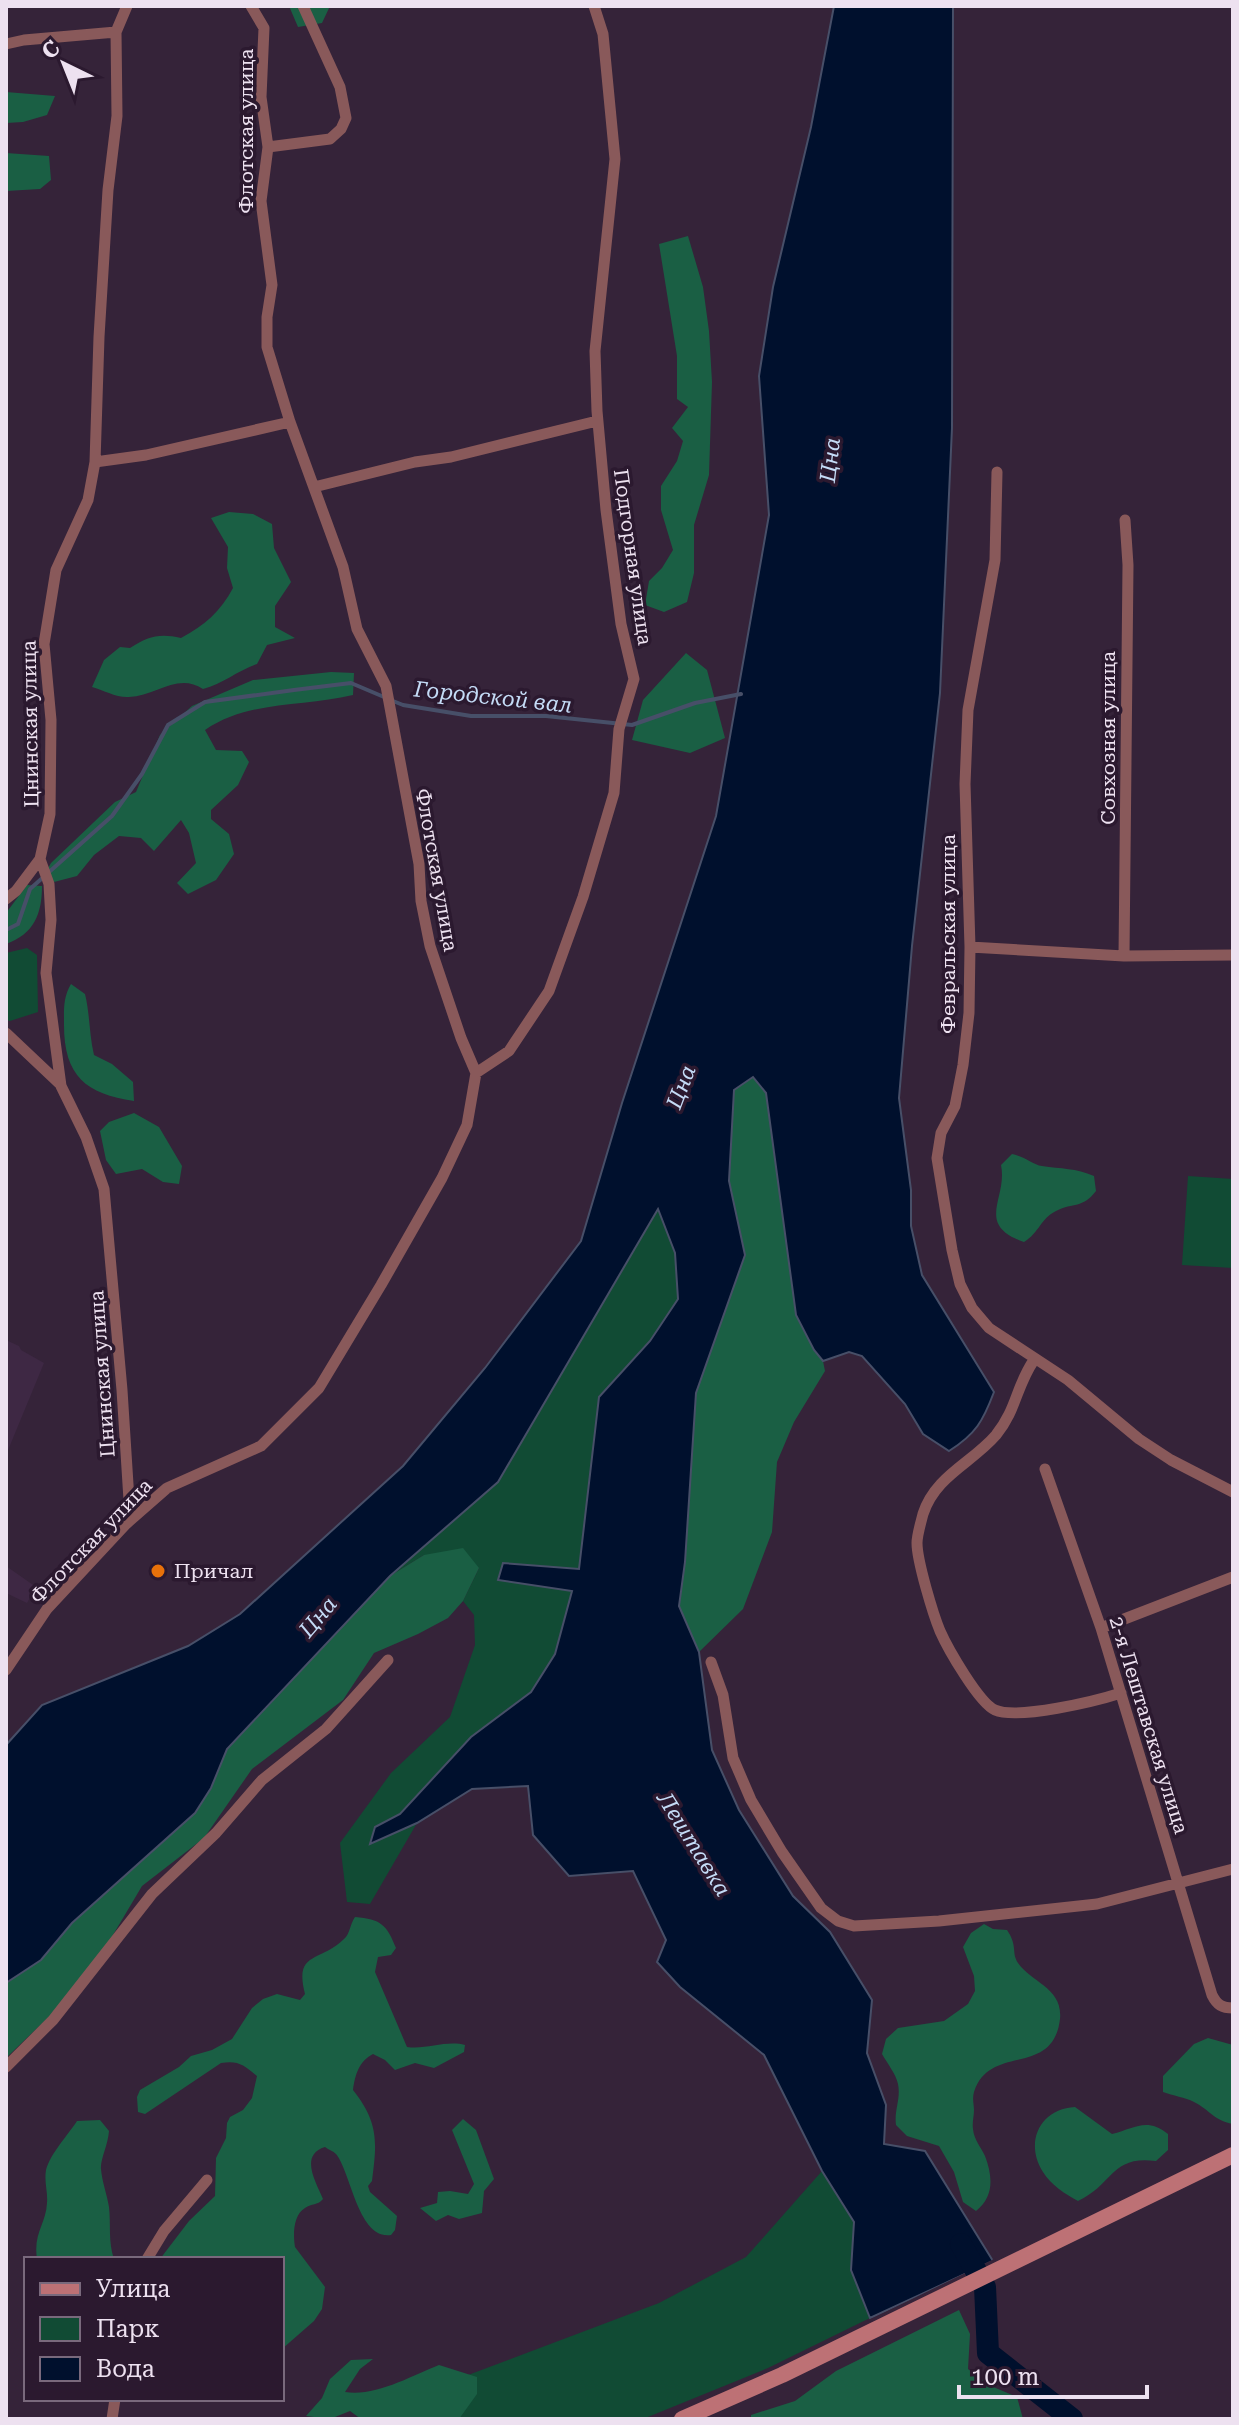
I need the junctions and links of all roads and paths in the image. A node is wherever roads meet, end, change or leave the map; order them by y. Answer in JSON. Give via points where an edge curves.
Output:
{"nodes":[{"id":1,"x":127,"y":6,"type":"edge"},
{"id":2,"x":251,"y":6,"type":"edge"},
{"id":3,"x":303,"y":6,"type":"edge"},
{"id":4,"x":594,"y":6,"type":"edge"},
{"id":5,"x":116,"y":32,"type":"junction"},
{"id":6,"x":6,"y":44,"type":"edge"},
{"id":7,"x":268,"y":147,"type":"junction"},
{"id":8,"x":597,"y":421,"type":"junction"},
{"id":9,"x":290,"y":422,"type":"junction"},
{"id":10,"x":95,"y":462,"type":"junction"},
{"id":11,"x":997,"y":472,"type":"dead end"},
{"id":12,"x":314,"y":487,"type":"junction"},
{"id":13,"x":1125,"y":520,"type":"dead end"},
{"id":14,"x":40,"y":859,"type":"junction"},
{"id":15,"x":6,"y":899,"type":"edge"},
{"id":16,"x":970,"y":947,"type":"junction"},
{"id":17,"x":1233,"y":955,"type":"edge"},
{"id":18,"x":1124,"y":956,"type":"junction"},
{"id":19,"x":6,"y":1033,"type":"edge"},
{"id":20,"x":476,"y":1073,"type":"junction"},
{"id":21,"x":61,"y":1086,"type":"junction"},
{"id":22,"x":1034,"y":1360,"type":"junction"},
{"id":23,"x":1045,"y":1469,"type":"dead end"},
{"id":24,"x":1233,"y":1492,"type":"edge"},
{"id":25,"x":126,"y":1524,"type":"junction"},
{"id":26,"x":1233,"y":1577,"type":"edge"},
{"id":27,"x":1101,"y":1628,"type":"junction"},
{"id":28,"x":388,"y":1660,"type":"dead end"},
{"id":29,"x":711,"y":1662,"type":"dead end"},
{"id":30,"x":6,"y":1670,"type":"edge"},
{"id":31,"x":1121,"y":1693,"type":"junction"},
{"id":32,"x":1233,"y":1869,"type":"edge"},
{"id":33,"x":1180,"y":1883,"type":"junction"},
{"id":34,"x":1233,"y":2008,"type":"edge"},
{"id":35,"x":6,"y":2067,"type":"edge"},
{"id":36,"x":1233,"y":2155,"type":"edge"},
{"id":37,"x":207,"y":2180,"type":"dead end"},
{"id":38,"x":148,"y":2257,"type":"edge"},
{"id":39,"x":682,"y":2419,"type":"edge"}],
"edges":[{"from":1,"to":5,"type":"street"},
{"from":2,"to":7,"type":"street","name":"Флотская улица","via":[[264,28],[261,97]]},
{"from":3,"to":7,"type":"street","via":[[340,87],[346,118],[330,139]]},
{"from":4,"to":8,"type":"street","name":"Подгорная улица","via":[[603,34],[615,159],[595,351]]},
{"from":5,"to":6,"type":"street"},
{"from":5,"to":10,"type":"street","name":"Цнинская улица","via":[[117,116],[108,190]]},
{"from":7,"to":9,"type":"street","name":"Флотская улица","via":[[261,201],[272,285],[267,347]]},
{"from":8,"to":12,"type":"street"},
{"from":8,"to":20,"type":"street","name":"Подгорная улица","via":[[621,624],[634,679],[619,729],[614,793],[549,991],[509,1051]]},
{"from":9,"to":10,"type":"street"},
{"from":9,"to":12,"type":"street","name":"Флотская улица"},
{"from":10,"to":14,"type":"street","name":"Цнинская улица","via":[[88,500],[56,570],[44,644],[51,720],[50,814]]},
{"from":11,"to":16,"type":"street","name":"Февральская улица","via":[[995,560],[968,710]]},
{"from":12,"to":20,"type":"street","name":"Флотская улица","via":[[343,567],[357,629],[386,689],[430,946]]},
{"from":13,"to":18,"type":"street","name":"Совхозная улица"},
{"from":14,"to":15,"type":"street"},
{"from":14,"to":21,"type":"street","name":"Цнинская улица","via":[[49,884],[46,973]]},
{"from":16,"to":18,"type":"street"},
{"from":16,"to":22,"type":"street","name":"Февральская улица","via":[[963,1065],[955,1106],[941,1133],[940,1184],[960,1284],[972,1308],[989,1328]]},
{"from":17,"to":18,"type":"street"},
{"from":19,"to":21,"type":"street","name":"Цнинская улица"},
{"from":20,"to":25,"type":"street","name":"Флотская улица","via":[[467,1125],[442,1178],[319,1388],[261,1446],[167,1488]]},
{"from":21,"to":25,"type":"street","name":"Цнинская улица","via":[[104,1189],[124,1421]]},
{"from":22,"to":24,"type":"street","name":"Февральская улица","via":[[1068,1380],[1139,1439]]},
{"from":22,"to":31,"type":"street","via":[[997,1433],[935,1489],[924,1512],[917,1543],[929,1596],[941,1634],[987,1706],[998,1712],[1022,1713]]},
{"from":23,"to":27,"type":"street","name":"2-я Лештавская улица"},
{"from":25,"to":30,"type":"street","name":"Флотская улица","via":[[47,1609]]},
{"from":26,"to":27,"type":"street"},
{"from":27,"to":31,"type":"street","name":"2-я Лештавская улица"},
{"from":28,"to":35,"type":"street","via":[[326,1729],[262,1780],[152,1894],[53,2020]]},
{"from":29,"to":33,"type":"street","via":[[723,1695],[733,1758],[751,1800],[821,1908],[838,1921],[854,1926],[1012,1915],[1097,1904]]},
{"from":31,"to":33,"type":"street","name":"2-я Лештавская улица"},
{"from":32,"to":33,"type":"street"},
{"from":33,"to":34,"type":"street","name":"2-я Лештавская улица","via":[[1212,1995],[1217,2004]]},
{"from":36,"to":39,"type":"main road"},
{"from":37,"to":38,"type":"street"}]}
